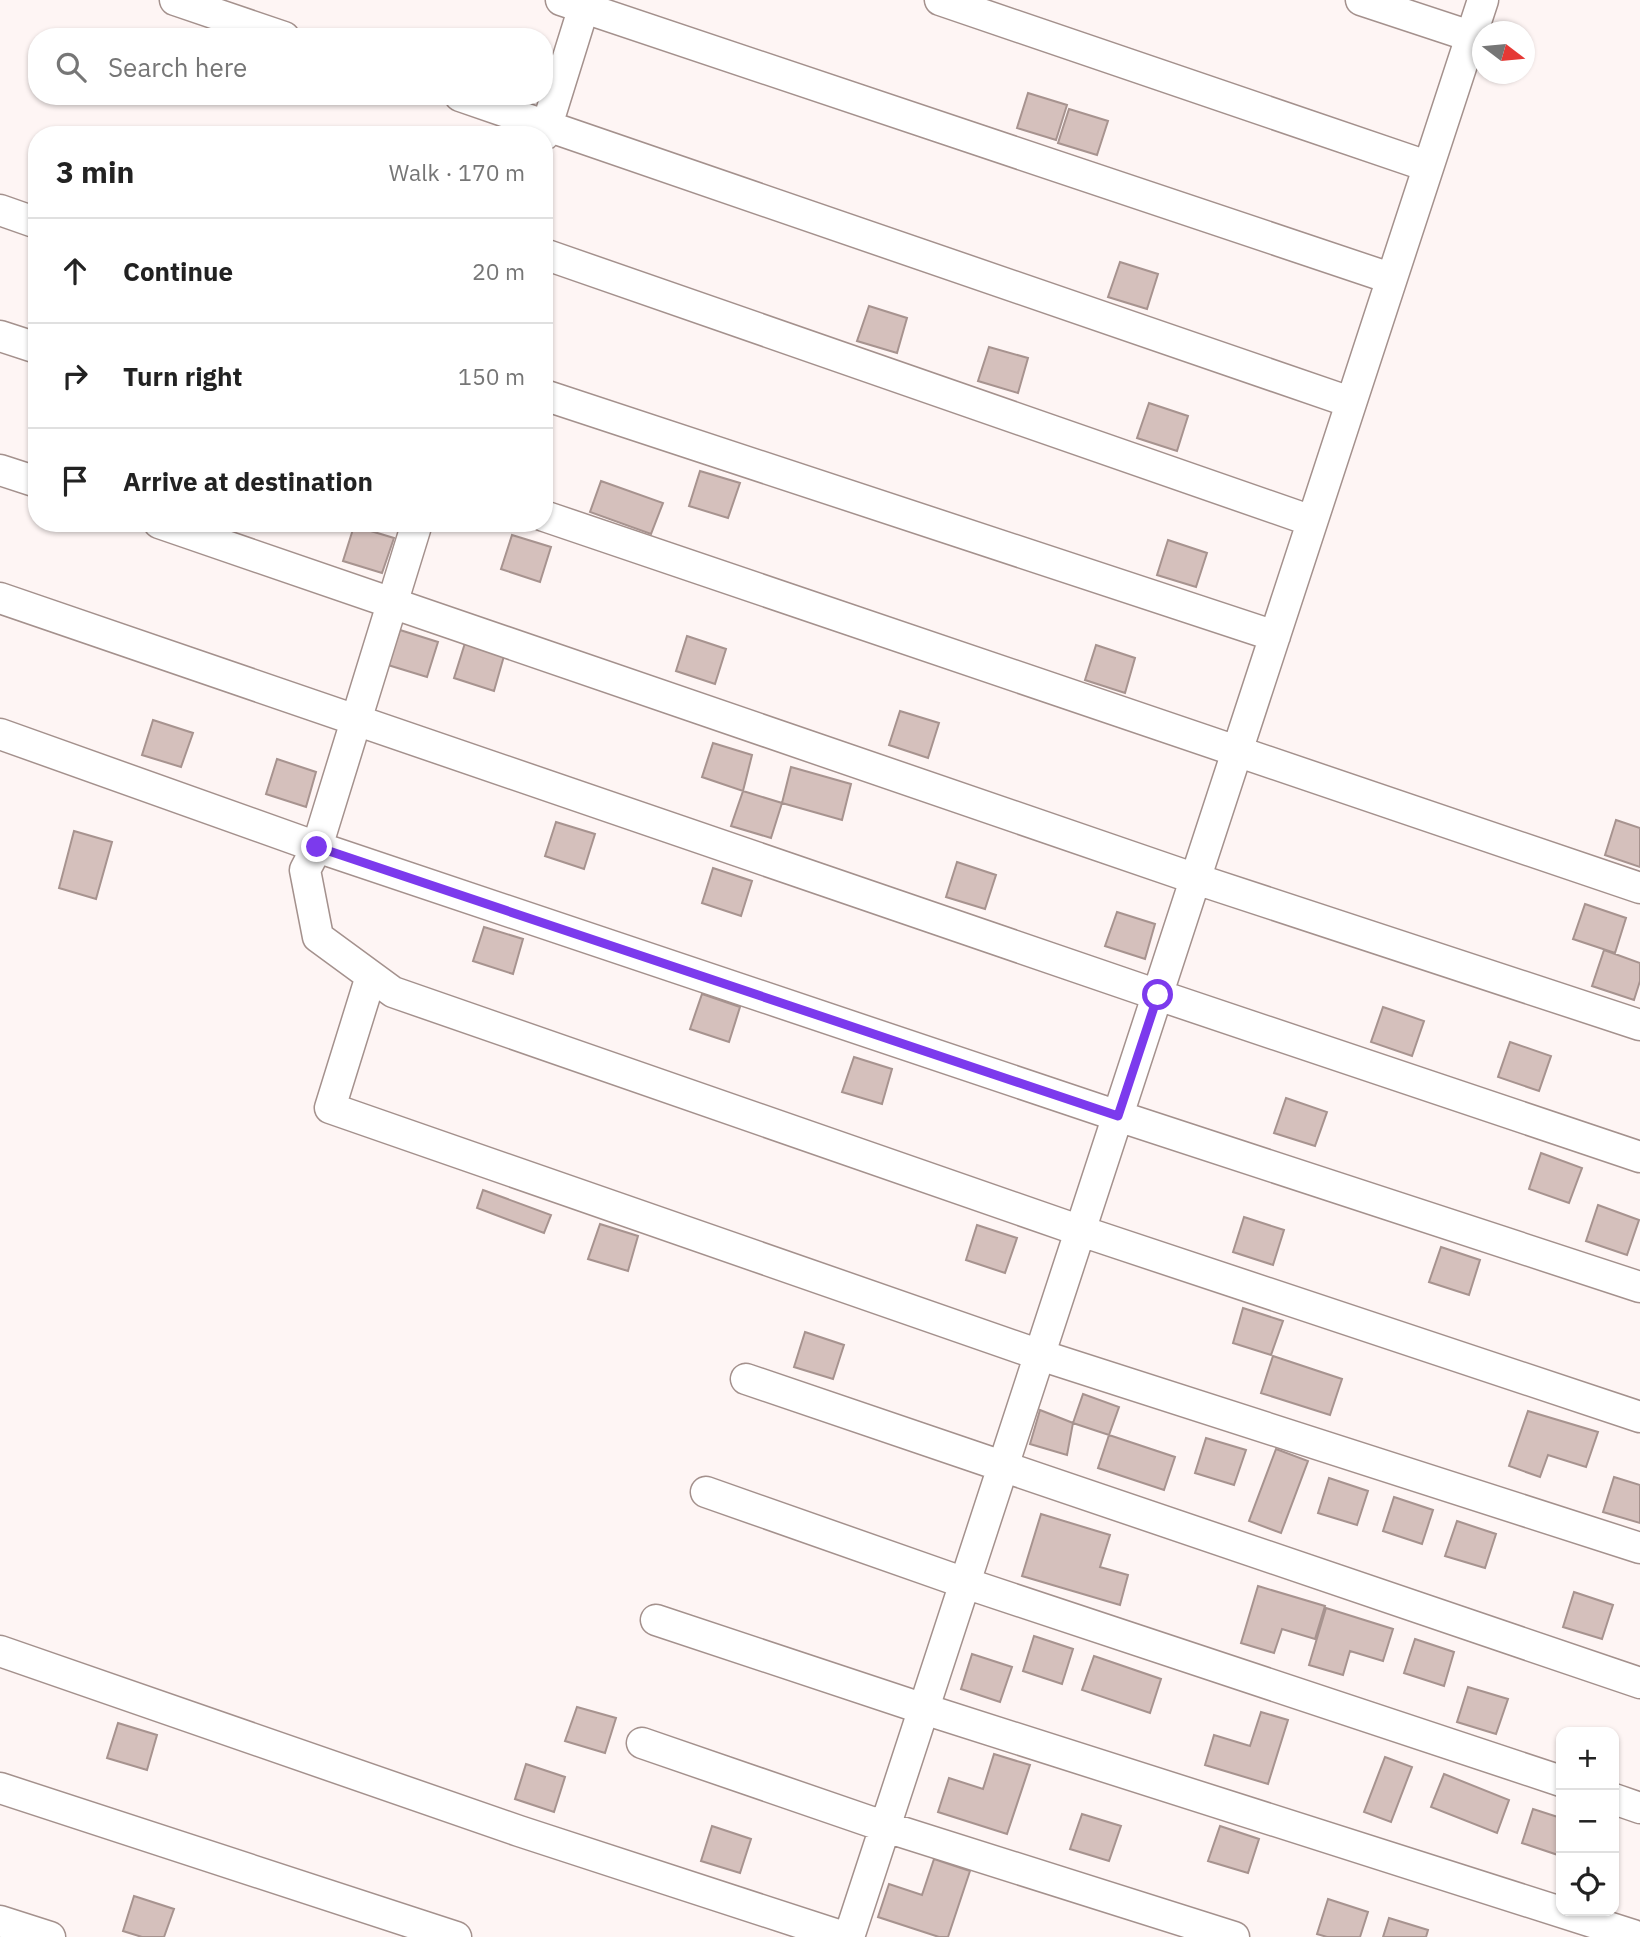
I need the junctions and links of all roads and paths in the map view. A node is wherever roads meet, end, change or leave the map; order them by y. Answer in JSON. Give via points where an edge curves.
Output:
{"nodes":[{"id":1,"x":175,"y":0,"type":"edge"},
{"id":2,"x":940,"y":0,"type":"edge"},
{"id":3,"x":1360,"y":0,"type":"edge"},
{"id":4,"x":1483,"y":0,"type":"edge"},
{"id":5,"x":577,"y":3,"type":"edge"},
{"id":6,"x":257,"y":28,"type":"edge"},
{"id":7,"x":1470,"y":36,"type":"junction"},
{"id":8,"x":553,"y":98,"type":"edge"},
{"id":9,"x":482,"y":105,"type":"edge"},
{"id":10,"x":551,"y":105,"type":"edge"},
{"id":11,"x":535,"y":126,"type":"edge"},
{"id":12,"x":546,"y":126,"type":"edge"},
{"id":13,"x":553,"y":133,"type":"edge"},
{"id":14,"x":1427,"y":166,"type":"junction"},
{"id":15,"x":0,"y":210,"type":"edge"},
{"id":16,"x":28,"y":220,"type":"edge"},
{"id":17,"x":553,"y":257,"type":"edge"},
{"id":18,"x":1390,"y":278,"type":"junction"},
{"id":19,"x":0,"y":336,"type":"edge"},
{"id":20,"x":28,"y":345,"type":"edge"},
{"id":21,"x":553,"y":398,"type":"edge"},
{"id":22,"x":1350,"y":402,"type":"junction"},
{"id":23,"x":0,"y":470,"type":"edge"},
{"id":24,"x":28,"y":479,"type":"edge"},
{"id":25,"x":553,"y":519,"type":"edge"},
{"id":26,"x":1311,"y":521,"type":"junction"},
{"id":27,"x":186,"y":532,"type":"edge"},
{"id":28,"x":413,"y":532,"type":"edge"},
{"id":29,"x":0,"y":598,"type":"edge"},
{"id":30,"x":393,"y":602,"type":"junction"},
{"id":31,"x":1275,"y":636,"type":"junction"},
{"id":32,"x":356,"y":720,"type":"junction"},
{"id":33,"x":0,"y":734,"type":"edge"},
{"id":34,"x":1237,"y":752,"type":"junction"},
{"id":35,"x":317,"y":847,"type":"junction"},
{"id":36,"x":1196,"y":878,"type":"junction"},
{"id":37,"x":1640,"y":888,"type":"edge"},
{"id":38,"x":371,"y":976,"type":"junction"},
{"id":39,"x":1158,"y":995,"type":"junction"},
{"id":40,"x":1640,"y":1025,"type":"edge"},
{"id":41,"x":1118,"y":1116,"type":"junction"},
{"id":42,"x":1640,"y":1157,"type":"edge"},
{"id":43,"x":1081,"y":1231,"type":"junction"},
{"id":44,"x":1640,"y":1287,"type":"edge"},
{"id":45,"x":1040,"y":1354,"type":"junction"},
{"id":46,"x":746,"y":1379,"type":"dead end"},
{"id":47,"x":1640,"y":1416,"type":"edge"},
{"id":48,"x":1003,"y":1467,"type":"junction"},
{"id":49,"x":706,"y":1492,"type":"dead end"},
{"id":50,"x":1640,"y":1548,"type":"edge"},
{"id":51,"x":965,"y":1583,"type":"junction"},
{"id":52,"x":656,"y":1620,"type":"dead end"},
{"id":53,"x":0,"y":1651,"type":"edge"},
{"id":54,"x":1640,"y":1683,"type":"edge"},
{"id":55,"x":924,"y":1709,"type":"junction"},
{"id":56,"x":642,"y":1743,"type":"dead end"},
{"id":57,"x":1556,"y":1779,"type":"edge"},
{"id":58,"x":0,"y":1788,"type":"edge"},
{"id":59,"x":1619,"y":1801,"type":"edge"},
{"id":60,"x":1640,"y":1808,"type":"edge"},
{"id":61,"x":886,"y":1827,"type":"junction"},
{"id":62,"x":0,"y":1921,"type":"edge"},
{"id":63,"x":1633,"y":1935,"type":"edge"},
{"id":64,"x":50,"y":1937,"type":"edge"},
{"id":65,"x":456,"y":1937,"type":"edge"},
{"id":66,"x":847,"y":1937,"type":"edge"},
{"id":67,"x":1234,"y":1937,"type":"edge"}],
"edges":[{"from":1,"to":6,"type":"street"},
{"from":2,"to":14,"type":"street"},
{"from":3,"to":7,"type":"street"},
{"from":4,"to":7,"type":"street"},
{"from":5,"to":8,"type":"street"},
{"from":5,"to":18,"type":"street"},
{"from":7,"to":14,"type":"street"},
{"from":9,"to":11,"type":"street"},
{"from":10,"to":12,"type":"street"},
{"from":13,"to":22,"type":"street"},
{"from":14,"to":18,"type":"street"},
{"from":15,"to":16,"type":"street"},
{"from":17,"to":26,"type":"street"},
{"from":18,"to":22,"type":"street"},
{"from":19,"to":20,"type":"street"},
{"from":21,"to":31,"type":"street"},
{"from":22,"to":26,"type":"street"},
{"from":23,"to":24,"type":"street"},
{"from":25,"to":34,"type":"street"},
{"from":26,"to":31,"type":"street"},
{"from":27,"to":30,"type":"street"},
{"from":28,"to":30,"type":"street"},
{"from":29,"to":32,"type":"street"},
{"from":30,"to":32,"type":"street"},
{"from":30,"to":36,"type":"street"},
{"from":31,"to":34,"type":"street"},
{"from":32,"to":35,"type":"street"},
{"from":32,"to":39,"type":"street"},
{"from":33,"to":35,"type":"street"},
{"from":34,"to":36,"type":"street"},
{"from":34,"to":37,"type":"street"},
{"from":35,"to":38,"type":"street","via":[[305,870],[318,937]]},
{"from":35,"to":41,"type":"street"},
{"from":36,"to":39,"type":"street"},
{"from":36,"to":40,"type":"street"},
{"from":38,"to":43,"type":"street","via":[[393,992]]},
{"from":38,"to":45,"type":"street","via":[[330,1108]]},
{"from":39,"to":41,"type":"street"},
{"from":39,"to":42,"type":"street"},
{"from":41,"to":43,"type":"street"},
{"from":41,"to":44,"type":"street"},
{"from":43,"to":45,"type":"street"},
{"from":43,"to":47,"type":"street"},
{"from":45,"to":48,"type":"street"},
{"from":45,"to":50,"type":"street"},
{"from":46,"to":48,"type":"street"},
{"from":48,"to":51,"type":"street"},
{"from":48,"to":54,"type":"street"},
{"from":49,"to":51,"type":"street"},
{"from":51,"to":55,"type":"street"},
{"from":51,"to":57,"type":"street"},
{"from":52,"to":55,"type":"street"},
{"from":53,"to":66,"type":"street","via":[[519,1831]]},
{"from":55,"to":61,"type":"street"},
{"from":55,"to":63,"type":"street"},
{"from":56,"to":61,"type":"street"},
{"from":58,"to":65,"type":"street"},
{"from":59,"to":60,"type":"street"},
{"from":61,"to":66,"type":"street"},
{"from":61,"to":67,"type":"street"},
{"from":62,"to":64,"type":"street"}]}
